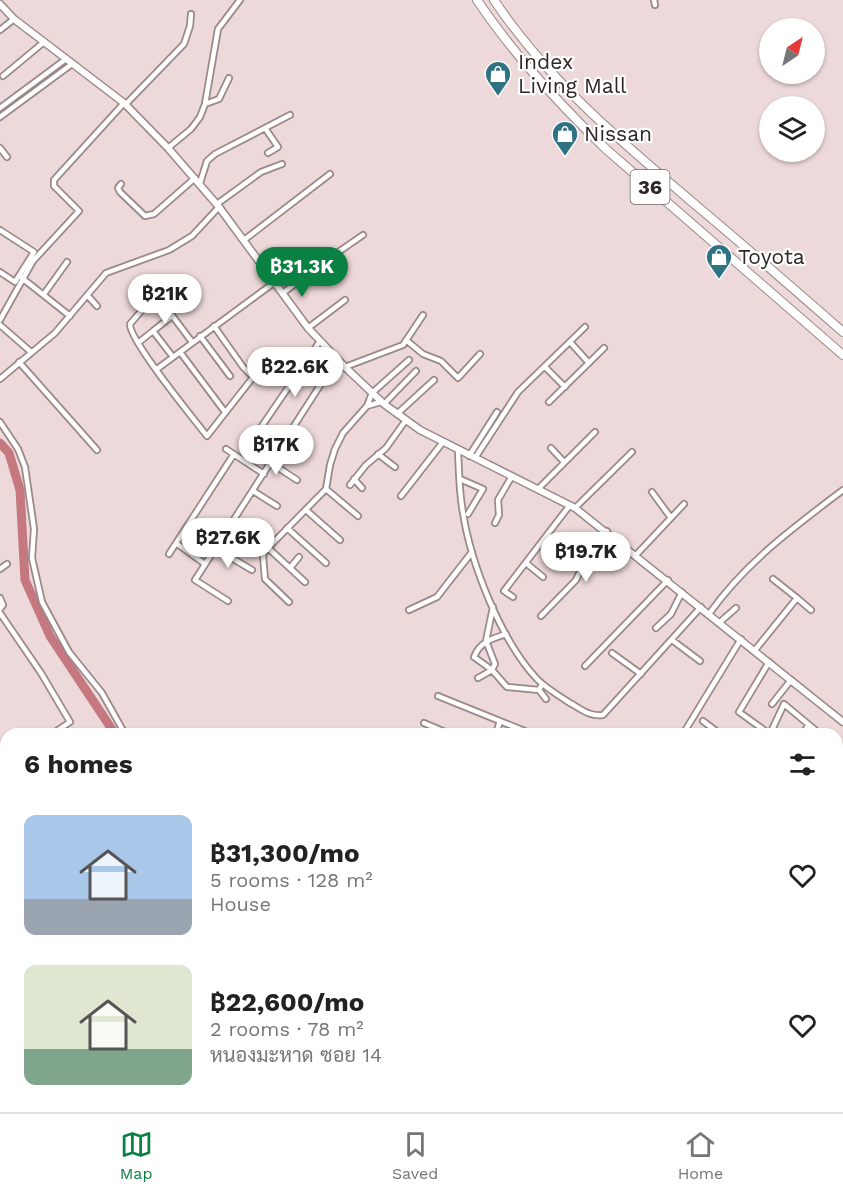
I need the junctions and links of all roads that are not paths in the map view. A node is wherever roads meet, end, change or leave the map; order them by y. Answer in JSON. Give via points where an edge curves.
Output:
{"nodes":[{"id":1,"x":240,"y":0,"type":"edge"},
{"id":2,"x":477,"y":0,"type":"edge"},
{"id":3,"x":494,"y":0,"type":"edge"},
{"id":4,"x":3,"y":3,"type":"edge"},
{"id":5,"x":191,"y":14,"type":"dead end"},
{"id":6,"x":14,"y":19,"type":"junction"},
{"id":7,"x":0,"y":30,"type":"edge"},
{"id":8,"x":44,"y":42,"type":"junction"},
{"id":9,"x":66,"y":59,"type":"junction"},
{"id":10,"x":72,"y":64,"type":"junction"},
{"id":11,"x":3,"y":76,"type":"dead end"},
{"id":12,"x":229,"y":78,"type":"dead end"},
{"id":13,"x":124,"y":104,"type":"junction"},
{"id":14,"x":205,"y":104,"type":"junction"},
{"id":15,"x":0,"y":108,"type":"edge"},
{"id":16,"x":290,"y":115,"type":"dead end"},
{"id":17,"x":0,"y":117,"type":"edge"},
{"id":18,"x":265,"y":128,"type":"junction"},
{"id":19,"x":0,"y":148,"type":"edge"},
{"id":20,"x":168,"y":148,"type":"junction"},
{"id":21,"x":268,"y":153,"type":"dead end"},
{"id":22,"x":7,"y":157,"type":"dead end"},
{"id":23,"x":282,"y":164,"type":"dead end"},
{"id":24,"x":330,"y":174,"type":"dead end"},
{"id":25,"x":198,"y":180,"type":"junction"},
{"id":26,"x":121,"y":184,"type":"dead end"},
{"id":27,"x":218,"y":205,"type":"junction"},
{"id":28,"x":0,"y":230,"type":"edge"},
{"id":29,"x":363,"y":236,"type":"dead end"},
{"id":30,"x":244,"y":240,"type":"junction"},
{"id":31,"x":67,"y":262,"type":"dead end"},
{"id":32,"x":0,"y":272,"type":"edge"},
{"id":33,"x":22,"y":278,"type":"junction"},
{"id":34,"x":274,"y":282,"type":"junction"},
{"id":35,"x":283,"y":293,"type":"junction"},
{"id":36,"x":44,"y":294,"type":"junction"},
{"id":37,"x":88,"y":296,"type":"junction"},
{"id":38,"x":345,"y":300,"type":"dead end"},
{"id":39,"x":97,"y":306,"type":"dead end"},
{"id":40,"x":423,"y":315,"type":"dead end"},
{"id":41,"x":70,"y":316,"type":"junction"},
{"id":42,"x":172,"y":316,"type":"junction"},
{"id":43,"x":0,"y":320,"type":"edge"},
{"id":44,"x":0,"y":325,"type":"edge"},
{"id":45,"x":214,"y":326,"type":"junction"},
{"id":46,"x":585,"y":327,"type":"dead end"},
{"id":47,"x":308,"y":328,"type":"junction"},
{"id":48,"x":153,"y":331,"type":"junction"},
{"id":49,"x":843,"y":332,"type":"edge"},
{"id":50,"x":200,"y":336,"type":"junction"},
{"id":51,"x":406,"y":340,"type":"junction"},
{"id":52,"x":320,"y":341,"type":"junction"},
{"id":53,"x":192,"y":342,"type":"junction"},
{"id":54,"x":570,"y":342,"type":"junction"},
{"id":55,"x":138,"y":343,"type":"junction"},
{"id":56,"x":604,"y":348,"type":"dead end"},
{"id":57,"x":31,"y":352,"type":"junction"},
{"id":58,"x":180,"y":352,"type":"junction"},
{"id":59,"x":272,"y":353,"type":"dead end"},
{"id":60,"x":480,"y":354,"type":"dead end"},
{"id":61,"x":843,"y":355,"type":"edge"},
{"id":62,"x":173,"y":357,"type":"junction"},
{"id":63,"x":337,"y":359,"type":"junction"},
{"id":64,"x":409,"y":360,"type":"dead end"},
{"id":65,"x":18,"y":362,"type":"junction"},
{"id":66,"x":589,"y":363,"type":"junction"},
{"id":67,"x":545,"y":367,"type":"junction"},
{"id":68,"x":345,"y":368,"type":"junction"},
{"id":69,"x":157,"y":369,"type":"junction"},
{"id":70,"x":416,"y":371,"type":"dead end"},
{"id":71,"x":230,"y":376,"type":"dead end"},
{"id":72,"x":253,"y":377,"type":"junction"},
{"id":73,"x":0,"y":379,"type":"edge"},
{"id":74,"x":434,"y":380,"type":"dead end"},
{"id":75,"x":565,"y":387,"type":"junction"},
{"id":76,"x":372,"y":393,"type":"junction"},
{"id":77,"x":549,"y":402,"type":"dead end"},
{"id":78,"x":382,"y":403,"type":"junction"},
{"id":79,"x":367,"y":406,"type":"junction"},
{"id":80,"x":225,"y":412,"type":"junction"},
{"id":81,"x":497,"y":412,"type":"dead end"},
{"id":82,"x":397,"y":414,"type":"junction"},
{"id":83,"x":406,"y":420,"type":"junction"},
{"id":84,"x":0,"y":422,"type":"edge"},
{"id":85,"x":595,"y":432,"type":"dead end"},
{"id":86,"x":251,"y":442,"type":"dead end"},
{"id":87,"x":443,"y":442,"type":"junction"},
{"id":88,"x":551,"y":448,"type":"dead end"},
{"id":89,"x":226,"y":449,"type":"dead end"},
{"id":90,"x":97,"y":450,"type":"dead end"},
{"id":91,"x":458,"y":450,"type":"junction"},
{"id":92,"x":632,"y":452,"type":"dead end"},
{"id":93,"x":234,"y":454,"type":"junction"},
{"id":94,"x":378,"y":454,"type":"junction"},
{"id":95,"x":472,"y":457,"type":"junction"},
{"id":96,"x":564,"y":462,"type":"junction"},
{"id":97,"x":271,"y":463,"type":"junction"},
{"id":98,"x":395,"y":467,"type":"dead end"},
{"id":99,"x":264,"y":474,"type":"junction"},
{"id":100,"x":512,"y":476,"type":"junction"},
{"id":101,"x":460,"y":479,"type":"junction"},
{"id":102,"x":297,"y":480,"type":"dead end"},
{"id":103,"x":354,"y":480,"type":"junction"},
{"id":104,"x":350,"y":485,"type":"dead end"},
{"id":105,"x":362,"y":488,"type":"dead end"},
{"id":106,"x":326,"y":489,"type":"junction"},
{"id":107,"x":538,"y":489,"type":"junction"},
{"id":108,"x":843,"y":490,"type":"edge"},
{"id":109,"x":253,"y":491,"type":"junction"},
{"id":110,"x":652,"y":492,"type":"dead end"},
{"id":111,"x":401,"y":496,"type":"dead end"},
{"id":112,"x":684,"y":504,"type":"dead end"},
{"id":113,"x":277,"y":506,"type":"dead end"},
{"id":114,"x":573,"y":506,"type":"junction"},
{"id":115,"x":306,"y":510,"type":"junction"},
{"id":116,"x":468,"y":514,"type":"dead end"},
{"id":117,"x":358,"y":516,"type":"dead end"},
{"id":118,"x":671,"y":518,"type":"junction"},
{"id":119,"x":495,"y":524,"type":"dead end"},
{"id":120,"x":286,"y":528,"type":"junction"},
{"id":121,"x":607,"y":531,"type":"junction"},
{"id":122,"x":547,"y":535,"type":"junction"},
{"id":123,"x":340,"y":540,"type":"dead end"},
{"id":124,"x":176,"y":543,"type":"junction"},
{"id":125,"x":562,"y":546,"type":"dead end"},
{"id":126,"x":267,"y":547,"type":"junction"},
{"id":127,"x":215,"y":548,"type":"junction"},
{"id":128,"x":472,"y":552,"type":"junction"},
{"id":129,"x":169,"y":554,"type":"dead end"},
{"id":130,"x":636,"y":555,"type":"junction"},
{"id":131,"x":299,"y":557,"type":"dead end"},
{"id":132,"x":326,"y":563,"type":"dead end"},
{"id":133,"x":526,"y":563,"type":"junction"},
{"id":134,"x":7,"y":564,"type":"dead end"},
{"id":135,"x":205,"y":564,"type":"junction"},
{"id":136,"x":290,"y":568,"type":"junction"},
{"id":137,"x":0,"y":569,"type":"edge"},
{"id":138,"x":252,"y":570,"type":"dead end"},
{"id":139,"x":543,"y":577,"type":"dead end"},
{"id":140,"x":773,"y":579,"type":"dead end"},
{"id":141,"x":668,"y":580,"type":"junction"},
{"id":142,"x":305,"y":582,"type":"dead end"},
{"id":143,"x":682,"y":592,"type":"junction"},
{"id":144,"x":513,"y":597,"type":"dead end"},
{"id":145,"x":0,"y":598,"type":"edge"},
{"id":146,"x":797,"y":598,"type":"junction"},
{"id":147,"x":228,"y":601,"type":"dead end"},
{"id":148,"x":289,"y":602,"type":"dead end"},
{"id":149,"x":493,"y":607,"type":"junction"},
{"id":150,"x":701,"y":607,"type":"junction"},
{"id":151,"x":736,"y":608,"type":"dead end"},
{"id":152,"x":0,"y":609,"type":"edge"},
{"id":153,"x":409,"y":610,"type":"dead end"},
{"id":154,"x":811,"y":610,"type":"dead end"},
{"id":155,"x":0,"y":613,"type":"edge"},
{"id":156,"x":709,"y":614,"type":"junction"},
{"id":157,"x":542,"y":616,"type":"dead end"},
{"id":158,"x":720,"y":622,"type":"junction"},
{"id":159,"x":656,"y":628,"type":"dead end"},
{"id":160,"x":506,"y":634,"type":"junction"},
{"id":161,"x":741,"y":639,"type":"junction"},
{"id":162,"x":486,"y":640,"type":"junction"},
{"id":163,"x":672,"y":640,"type":"junction"},
{"id":164,"x":755,"y":650,"type":"junction"},
{"id":165,"x":612,"y":653,"type":"dead end"},
{"id":166,"x":700,"y":661,"type":"dead end"},
{"id":167,"x":769,"y":662,"type":"junction"},
{"id":168,"x":585,"y":666,"type":"dead end"},
{"id":169,"x":492,"y":670,"type":"junction"},
{"id":170,"x":641,"y":674,"type":"junction"},
{"id":171,"x":478,"y":678,"type":"dead end"},
{"id":172,"x":791,"y":680,"type":"junction"},
{"id":173,"x":542,"y":684,"type":"junction"},
{"id":174,"x":539,"y":690,"type":"junction"},
{"id":175,"x":438,"y":696,"type":"dead end"},
{"id":176,"x":546,"y":699,"type":"dead end"},
{"id":177,"x":772,"y":704,"type":"dead end"},
{"id":178,"x":501,"y":721,"type":"junction"},
{"id":179,"x":703,"y":721,"type":"dead end"},
{"id":180,"x":843,"y":722,"type":"edge"},
{"id":181,"x":424,"y":723,"type":"dead end"},
{"id":182,"x":809,"y":725,"type":"junction"},
{"id":183,"x":711,"y":727,"type":"edge"},
{"id":184,"x":60,"y":728,"type":"edge"},
{"id":185,"x":122,"y":728,"type":"edge"},
{"id":186,"x":436,"y":728,"type":"edge"},
{"id":187,"x":498,"y":728,"type":"edge"},
{"id":188,"x":518,"y":728,"type":"edge"},
{"id":189,"x":687,"y":728,"type":"edge"},
{"id":190,"x":761,"y":728,"type":"edge"},
{"id":191,"x":773,"y":728,"type":"edge"},
{"id":192,"x":807,"y":728,"type":"edge"},
{"id":193,"x":813,"y":728,"type":"edge"}],
"edges":[{"from":1,"to":14,"type":"street","via":[[218,28]]},
{"from":2,"to":61,"type":"highway","number":"36","via":[[501,35],[607,150]]},
{"from":3,"to":49,"type":"highway","number":"36","via":[[511,25],[572,93],[621,141]]},
{"from":4,"to":6,"type":"street"},
{"from":5,"to":13,"type":"street","via":[[184,44]]},
{"from":6,"to":7,"type":"street"},
{"from":6,"to":8,"type":"street"},
{"from":8,"to":9,"type":"street"},
{"from":8,"to":11,"type":"street"},
{"from":9,"to":10,"type":"street"},
{"from":9,"to":15,"type":"street"},
{"from":10,"to":13,"type":"street"},
{"from":10,"to":17,"type":"street"},
{"from":12,"to":14,"type":"street","via":[[219,99]]},
{"from":13,"to":20,"type":"street"},
{"from":13,"to":33,"type":"street","via":[[54,180],[54,186],[79,211],[40,252]]},
{"from":14,"to":20,"type":"street","via":[[191,129]]},
{"from":16,"to":18,"type":"street"},
{"from":18,"to":21,"type":"street","via":[[278,147]]},
{"from":18,"to":25,"type":"street","via":[[210,158]]},
{"from":19,"to":22,"type":"street"},
{"from":20,"to":25,"type":"street"},
{"from":23,"to":27,"type":"street","via":[[261,172]]},
{"from":24,"to":30,"type":"street"},
{"from":25,"to":26,"type":"street","via":[[154,214],[145,216],[120,192]]},
{"from":25,"to":27,"type":"street"},
{"from":27,"to":30,"type":"street"},
{"from":27,"to":37,"type":"street","via":[[192,236],[169,250],[106,273]]},
{"from":28,"to":32,"type":"street","via":[[34,252],[15,282]]},
{"from":29,"to":35,"type":"street"},
{"from":30,"to":34,"type":"street"},
{"from":31,"to":36,"type":"street"},
{"from":33,"to":36,"type":"street"},
{"from":33,"to":43,"type":"street"},
{"from":34,"to":35,"type":"street"},
{"from":34,"to":45,"type":"street"},
{"from":35,"to":47,"type":"street"},
{"from":36,"to":41,"type":"street"},
{"from":37,"to":39,"type":"street"},
{"from":37,"to":41,"type":"street"},
{"from":38,"to":47,"type":"street"},
{"from":40,"to":51,"type":"street"},
{"from":41,"to":57,"type":"street"},
{"from":42,"to":48,"type":"street"},
{"from":42,"to":53,"type":"street"},
{"from":42,"to":55,"type":"street","via":[[156,294],[130,324]]},
{"from":44,"to":57,"type":"street"},
{"from":45,"to":50,"type":"street"},
{"from":45,"to":72,"type":"street"},
{"from":46,"to":54,"type":"street"},
{"from":47,"to":52,"type":"street"},
{"from":48,"to":55,"type":"street"},
{"from":48,"to":62,"type":"street"},
{"from":50,"to":53,"type":"street"},
{"from":50,"to":71,"type":"street"},
{"from":51,"to":60,"type":"street","via":[[423,354],[441,361],[458,378]]},
{"from":51,"to":68,"type":"street","via":[[398,347]]},
{"from":52,"to":63,"type":"street"},
{"from":52,"to":86,"type":"street"},
{"from":53,"to":58,"type":"street"},
{"from":54,"to":66,"type":"street"},
{"from":54,"to":67,"type":"street"},
{"from":55,"to":69,"type":"street"},
{"from":56,"to":66,"type":"street"},
{"from":57,"to":65,"type":"street"},
{"from":58,"to":62,"type":"street"},
{"from":58,"to":80,"type":"street"},
{"from":59,"to":72,"type":"street"},
{"from":62,"to":69,"type":"street"},
{"from":63,"to":68,"type":"street"},
{"from":63,"to":97,"type":"street"},
{"from":64,"to":76,"type":"street"},
{"from":65,"to":73,"type":"street"},
{"from":65,"to":90,"type":"street"},
{"from":66,"to":75,"type":"street"},
{"from":67,"to":75,"type":"street"},
{"from":67,"to":95,"type":"street","via":[[515,396]]},
{"from":68,"to":76,"type":"street"},
{"from":69,"to":80,"type":"street","via":[[207,436]]},
{"from":70,"to":78,"type":"street"},
{"from":72,"to":80,"type":"street"},
{"from":74,"to":82,"type":"street"},
{"from":75,"to":77,"type":"street"},
{"from":76,"to":78,"type":"street"},
{"from":76,"to":79,"type":"street"},
{"from":78,"to":79,"type":"street"},
{"from":78,"to":82,"type":"street"},
{"from":79,"to":106,"type":"street","via":[[335,449]]},
{"from":81,"to":95,"type":"street"},
{"from":82,"to":83,"type":"street"},
{"from":83,"to":87,"type":"street"},
{"from":83,"to":94,"type":"street"},
{"from":84,"to":185,"type":"street","via":[[25,467],[34,529],[32,558],[42,602],[69,652],[102,693]]},
{"from":85,"to":96,"type":"street"},
{"from":87,"to":91,"type":"street"},
{"from":87,"to":111,"type":"street"},
{"from":88,"to":96,"type":"street"},
{"from":89,"to":93,"type":"street"},
{"from":91,"to":95,"type":"street"},
{"from":91,"to":101,"type":"street"},
{"from":92,"to":114,"type":"street"},
{"from":93,"to":99,"type":"street"},
{"from":93,"to":124,"type":"street"},
{"from":94,"to":98,"type":"street"},
{"from":94,"to":103,"type":"street"},
{"from":95,"to":100,"type":"street"},
{"from":96,"to":107,"type":"street"},
{"from":97,"to":99,"type":"street"},
{"from":97,"to":102,"type":"street"},
{"from":99,"to":109,"type":"street"},
{"from":100,"to":107,"type":"street"},
{"from":100,"to":119,"type":"street","via":[[498,500]]},
{"from":101,"to":116,"type":"street","via":[[483,489]]},
{"from":101,"to":128,"type":"street","via":[[463,517]]},
{"from":103,"to":104,"type":"street"},
{"from":103,"to":105,"type":"street"},
{"from":106,"to":115,"type":"street"},
{"from":106,"to":117,"type":"street"},
{"from":107,"to":114,"type":"street"},
{"from":108,"to":156,"type":"street","via":[[748,567]]},
{"from":109,"to":113,"type":"street"},
{"from":109,"to":127,"type":"street"},
{"from":110,"to":118,"type":"street"},
{"from":112,"to":118,"type":"street"},
{"from":114,"to":121,"type":"street"},
{"from":114,"to":122,"type":"street"},
{"from":115,"to":120,"type":"street"},
{"from":115,"to":123,"type":"street"},
{"from":118,"to":130,"type":"street"},
{"from":120,"to":126,"type":"street"},
{"from":120,"to":132,"type":"street"},
{"from":121,"to":130,"type":"street"},
{"from":121,"to":157,"type":"street","via":[[576,580]]},
{"from":122,"to":125,"type":"street"},
{"from":122,"to":133,"type":"street"},
{"from":124,"to":129,"type":"street"},
{"from":124,"to":135,"type":"street"},
{"from":126,"to":136,"type":"street"},
{"from":126,"to":148,"type":"street","via":[[263,556],[265,579]]},
{"from":127,"to":135,"type":"street"},
{"from":127,"to":138,"type":"street"},
{"from":128,"to":149,"type":"street"},
{"from":128,"to":153,"type":"street","via":[[437,597]]},
{"from":130,"to":141,"type":"street"},
{"from":131,"to":136,"type":"street"},
{"from":133,"to":139,"type":"street"},
{"from":133,"to":144,"type":"street","via":[[504,591]]},
{"from":134,"to":137,"type":"street"},
{"from":135,"to":147,"type":"street","via":[[195,580]]},
{"from":136,"to":142,"type":"street"},
{"from":140,"to":146,"type":"street"},
{"from":141,"to":143,"type":"street"},
{"from":141,"to":168,"type":"street"},
{"from":143,"to":150,"type":"street"},
{"from":143,"to":159,"type":"street","via":[[671,614]]},
{"from":145,"to":152,"type":"street"},
{"from":146,"to":154,"type":"street"},
{"from":146,"to":164,"type":"street"},
{"from":149,"to":160,"type":"street"},
{"from":149,"to":162,"type":"street"},
{"from":150,"to":156,"type":"street"},
{"from":150,"to":163,"type":"street"},
{"from":151,"to":158,"type":"street"},
{"from":155,"to":184,"type":"street","via":[[69,722]]},
{"from":156,"to":158,"type":"street"},
{"from":158,"to":161,"type":"street"},
{"from":160,"to":162,"type":"street"},
{"from":160,"to":173,"type":"street"},
{"from":161,"to":164,"type":"street"},
{"from":161,"to":189,"type":"street"},
{"from":162,"to":169,"type":"street","via":[[495,664]]},
{"from":162,"to":169,"type":"street","via":[[474,657]]},
{"from":163,"to":166,"type":"street"},
{"from":163,"to":170,"type":"street"},
{"from":164,"to":167,"type":"street"},
{"from":165,"to":170,"type":"street"},
{"from":167,"to":172,"type":"street"},
{"from":167,"to":190,"type":"street","via":[[739,712]]},
{"from":169,"to":171,"type":"street"},
{"from":169,"to":174,"type":"street","via":[[507,687]]},
{"from":170,"to":173,"type":"street","via":[[603,715],[594,717]]},
{"from":172,"to":177,"type":"street"},
{"from":172,"to":180,"type":"street"},
{"from":173,"to":174,"type":"street"},
{"from":174,"to":176,"type":"street"},
{"from":175,"to":178,"type":"street"},
{"from":178,"to":187,"type":"street"},
{"from":178,"to":188,"type":"street"},
{"from":179,"to":183,"type":"street"},
{"from":181,"to":186,"type":"street"},
{"from":182,"to":191,"type":"street","via":[[784,704]]},
{"from":182,"to":192,"type":"street"},
{"from":182,"to":193,"type":"street"}]}
